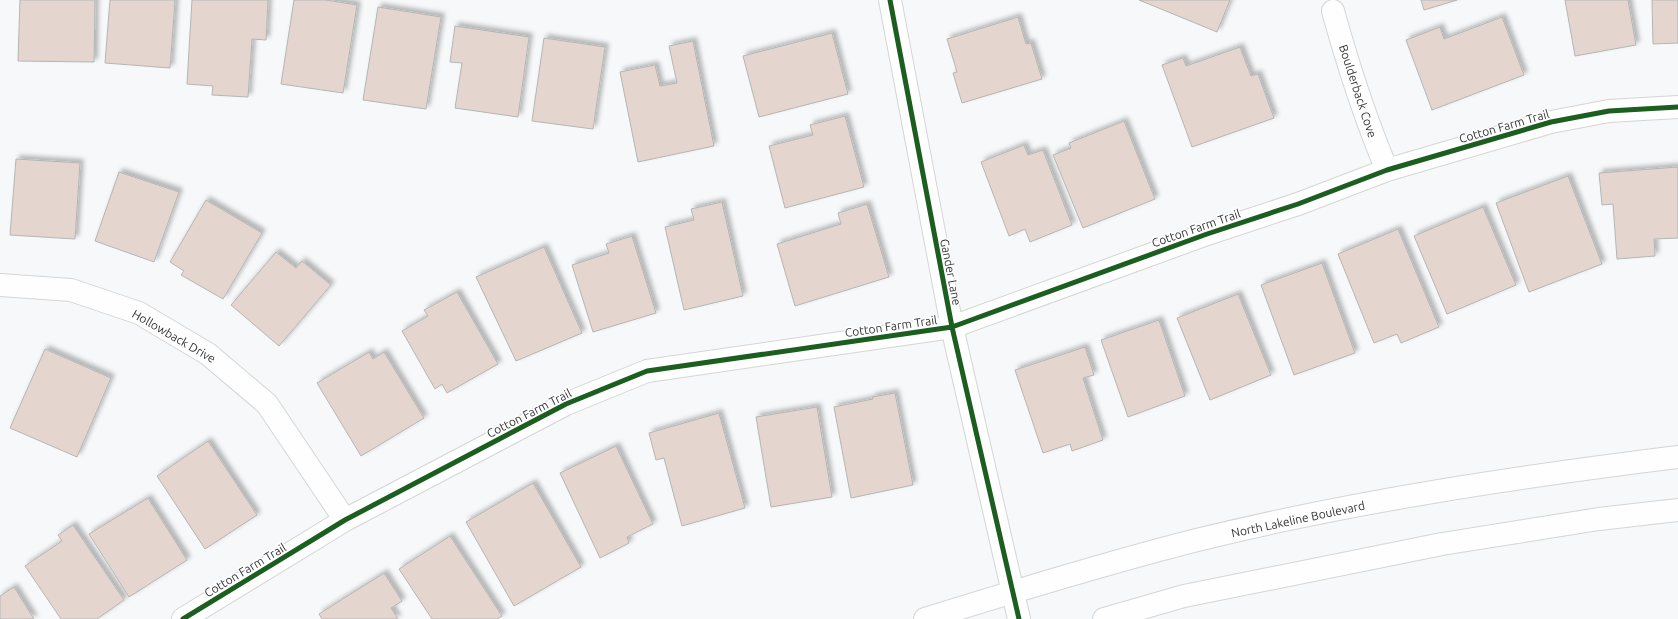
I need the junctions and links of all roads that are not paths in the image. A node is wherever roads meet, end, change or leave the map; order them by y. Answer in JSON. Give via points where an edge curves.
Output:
{"nodes":[{"id":1,"x":890,"y":0,"type":"edge"},
{"id":2,"x":1333,"y":11,"type":"dead end"},
{"id":3,"x":1678,"y":107,"type":"edge"},
{"id":4,"x":1387,"y":170,"type":"junction"},
{"id":5,"x":0,"y":285,"type":"edge"},
{"id":6,"x":952,"y":327,"type":"junction"},
{"id":7,"x":1678,"y":456,"type":"edge"},
{"id":8,"x":1678,"y":510,"type":"edge"},
{"id":9,"x":345,"y":520,"type":"junction"},
{"id":10,"x":1012,"y":592,"type":"junction"},
{"id":11,"x":184,"y":619,"type":"edge"},
{"id":12,"x":925,"y":619,"type":"edge"},
{"id":13,"x":1019,"y":619,"type":"edge"},
{"id":14,"x":1104,"y":619,"type":"edge"}],
"edges":[{"from":1,"to":6,"type":"street","name":"Gander Lane"},
{"from":2,"to":4,"type":"street","name":"Boulderback Cove","via":[[1368,126]]},
{"from":3,"to":4,"type":"street","name":"Cotton Farm Trail","via":[[1609,111],[1551,122]]},
{"from":4,"to":6,"type":"street","name":"Cotton Farm Trail"},
{"from":5,"to":9,"type":"street","name":"Hollowback Drive","via":[[71,290],[139,313],[208,354],[267,404]]},
{"from":6,"to":9,"type":"street","name":"Cotton Farm Trail","via":[[646,371],[566,404]]},
{"from":6,"to":10,"type":"street","name":"Gander Lane"},
{"from":7,"to":10,"type":"street","name":"North Lakeline Boulevard","via":[[1534,475],[1339,509],[1197,540]]},
{"from":8,"to":14,"type":"street","via":[[1599,519],[1442,544],[1184,596]]},
{"from":9,"to":11,"type":"street","name":"Cotton Farm Trail"},
{"from":10,"to":12,"type":"street","name":"North Lakeline Boulevard"},
{"from":10,"to":13,"type":"street","name":"Gander Lane"}]}
